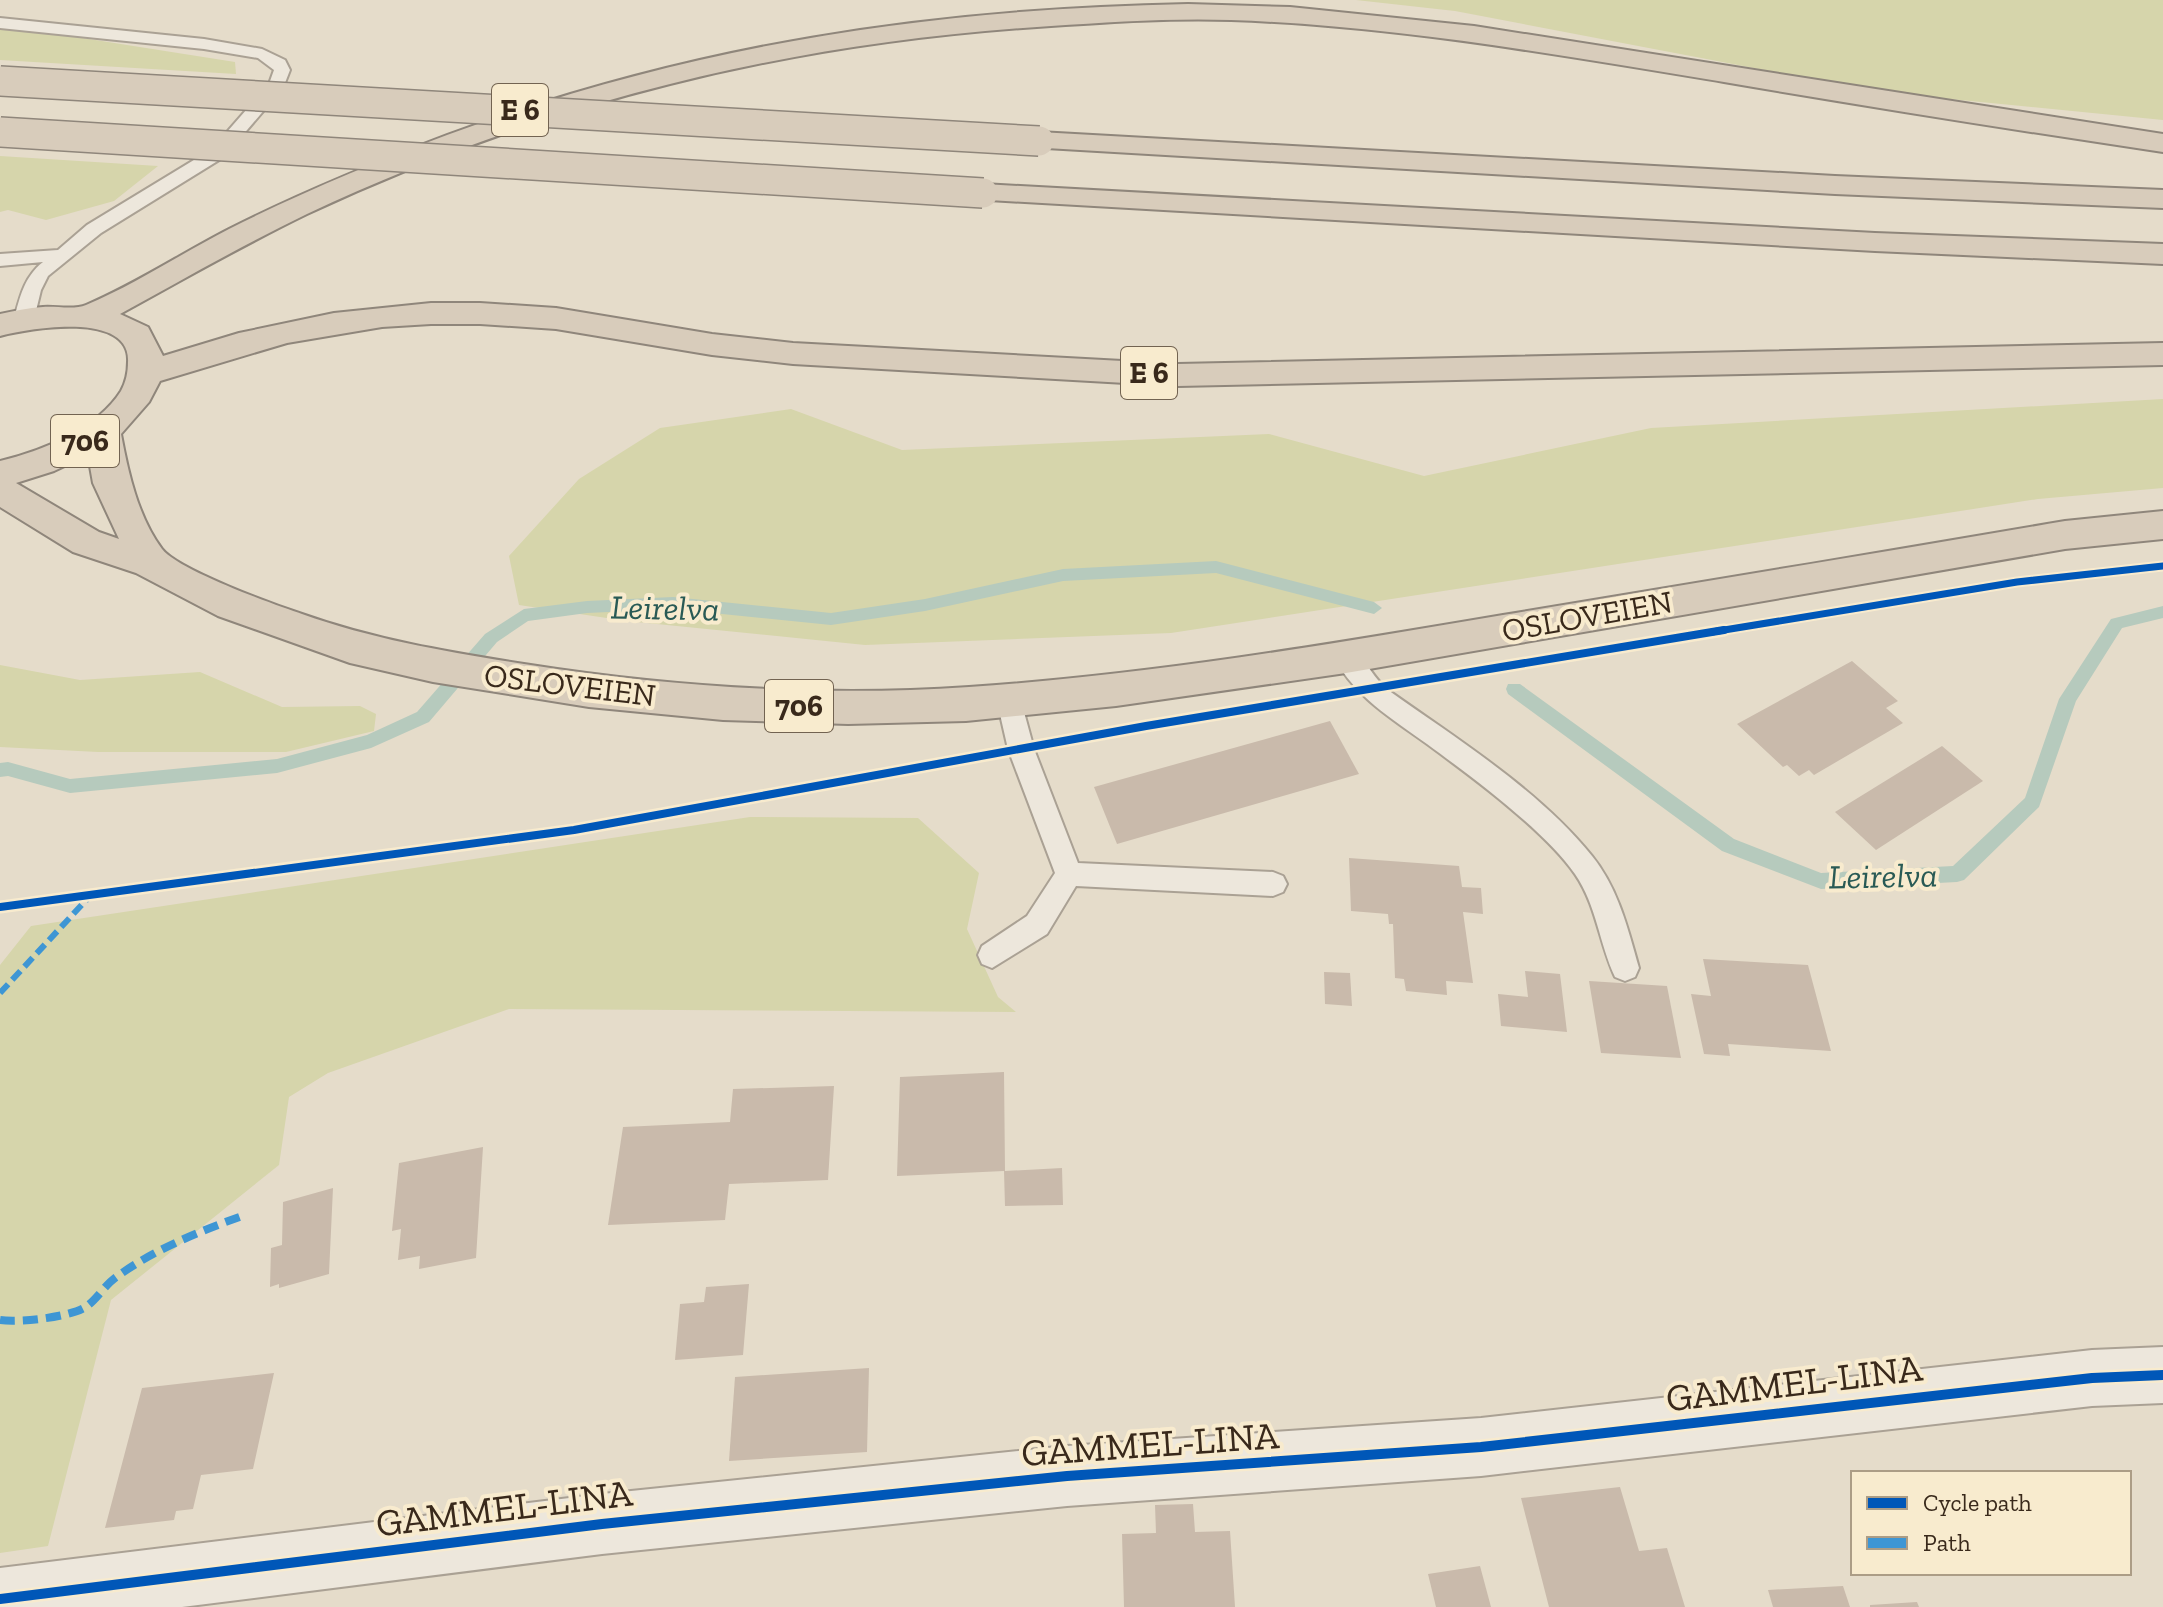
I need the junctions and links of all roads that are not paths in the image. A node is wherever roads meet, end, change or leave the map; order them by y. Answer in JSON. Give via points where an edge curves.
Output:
{"nodes":[{"id":1,"x":0,"y":23,"type":"edge"},
{"id":2,"x":0,"y":81,"type":"edge"},
{"id":3,"x":0,"y":132,"type":"edge"},
{"id":4,"x":2163,"y":143,"type":"edge"},
{"id":5,"x":2163,"y":199,"type":"edge"},
{"id":6,"x":2163,"y":254,"type":"edge"},
{"id":7,"x":60,"y":255,"type":"junction"},
{"id":8,"x":0,"y":260,"type":"edge"},
{"id":9,"x":91,"y":316,"type":"junction"},
{"id":10,"x":12,"y":322,"type":"edge"},
{"id":11,"x":2163,"y":354,"type":"edge"},
{"id":12,"x":146,"y":374,"type":"junction"},
{"id":13,"x":102,"y":429,"type":"junction"},
{"id":14,"x":0,"y":474,"type":"edge"},
{"id":15,"x":0,"y":490,"type":"edge"},
{"id":16,"x":2163,"y":525,"type":"edge"},
{"id":17,"x":150,"y":563,"type":"junction"},
{"id":18,"x":1346,"y":657,"type":"junction"},
{"id":19,"x":1009,"y":701,"type":"junction"},
{"id":20,"x":1069,"y":874,"type":"junction"},
{"id":21,"x":1273,"y":884,"type":"dead end"},
{"id":22,"x":992,"y":955,"type":"dead end"},
{"id":23,"x":1625,"y":968,"type":"dead end"},
{"id":24,"x":2163,"y":1375,"type":"edge"},
{"id":25,"x":0,"y":1599,"type":"edge"}],
"edges":[{"from":1,"to":7,"type":"lane","via":[[204,44],[262,54],[282,70],[277,85],[218,153]]},
{"from":2,"to":5,"type":"highway","number":"E 6","bridge":true},
{"from":3,"to":6,"type":"highway","number":"E 6","bridge":true,"via":[[983,193]]},
{"from":4,"to":9,"type":"highway","number":"E 6","via":[[1382,22],[1228,12],[979,22],[860,36],[743,58],[476,133],[325,195]]},
{"from":7,"to":8,"type":"lane"},
{"from":7,"to":10,"type":"lane","via":[[41,273]]},
{"from":9,"to":10,"type":"highway"},
{"from":9,"to":12,"type":"highway","via":[[129,330],[141,343]]},
{"from":11,"to":12,"type":"highway","number":"E 6","via":[[1178,375],[738,348],[533,316],[462,312],[298,328]]},
{"from":12,"to":13,"type":"highway","number":"706","via":[[123,411]]},
{"from":13,"to":14,"type":"highway","number":"706","via":[[48,460]]},
{"from":13,"to":17,"type":"highway","number":"706","via":[[111,483]]},
{"from":15,"to":17,"type":"highway","name":"OSLOVEIEN","number":"706","via":[[86,542]]},
{"from":16,"to":18,"type":"highway","name":"OSLOVEIEN","number":"706","via":[[2065,535]]},
{"from":17,"to":19,"type":"highway","name":"OSLOVEIEN","number":"706","via":[[232,605],[350,647],[433,666],[589,691],[723,703],[848,707]]},
{"from":18,"to":19,"type":"highway","name":"OSLOVEIEN","number":"706"},
{"from":18,"to":23,"type":"lane","via":[[1369,689],[1483,771],[1584,865],[1608,908]]},
{"from":19,"to":20,"type":"lane","via":[[1021,749]]},
{"from":20,"to":21,"type":"lane"},
{"from":20,"to":22,"type":"lane","via":[[1037,925]]},
{"from":24,"to":25,"type":"street","name":"GAMMEL-LINA","via":[[2077,1379],[1481,1447],[1067,1476],[645,1519]]}]}
